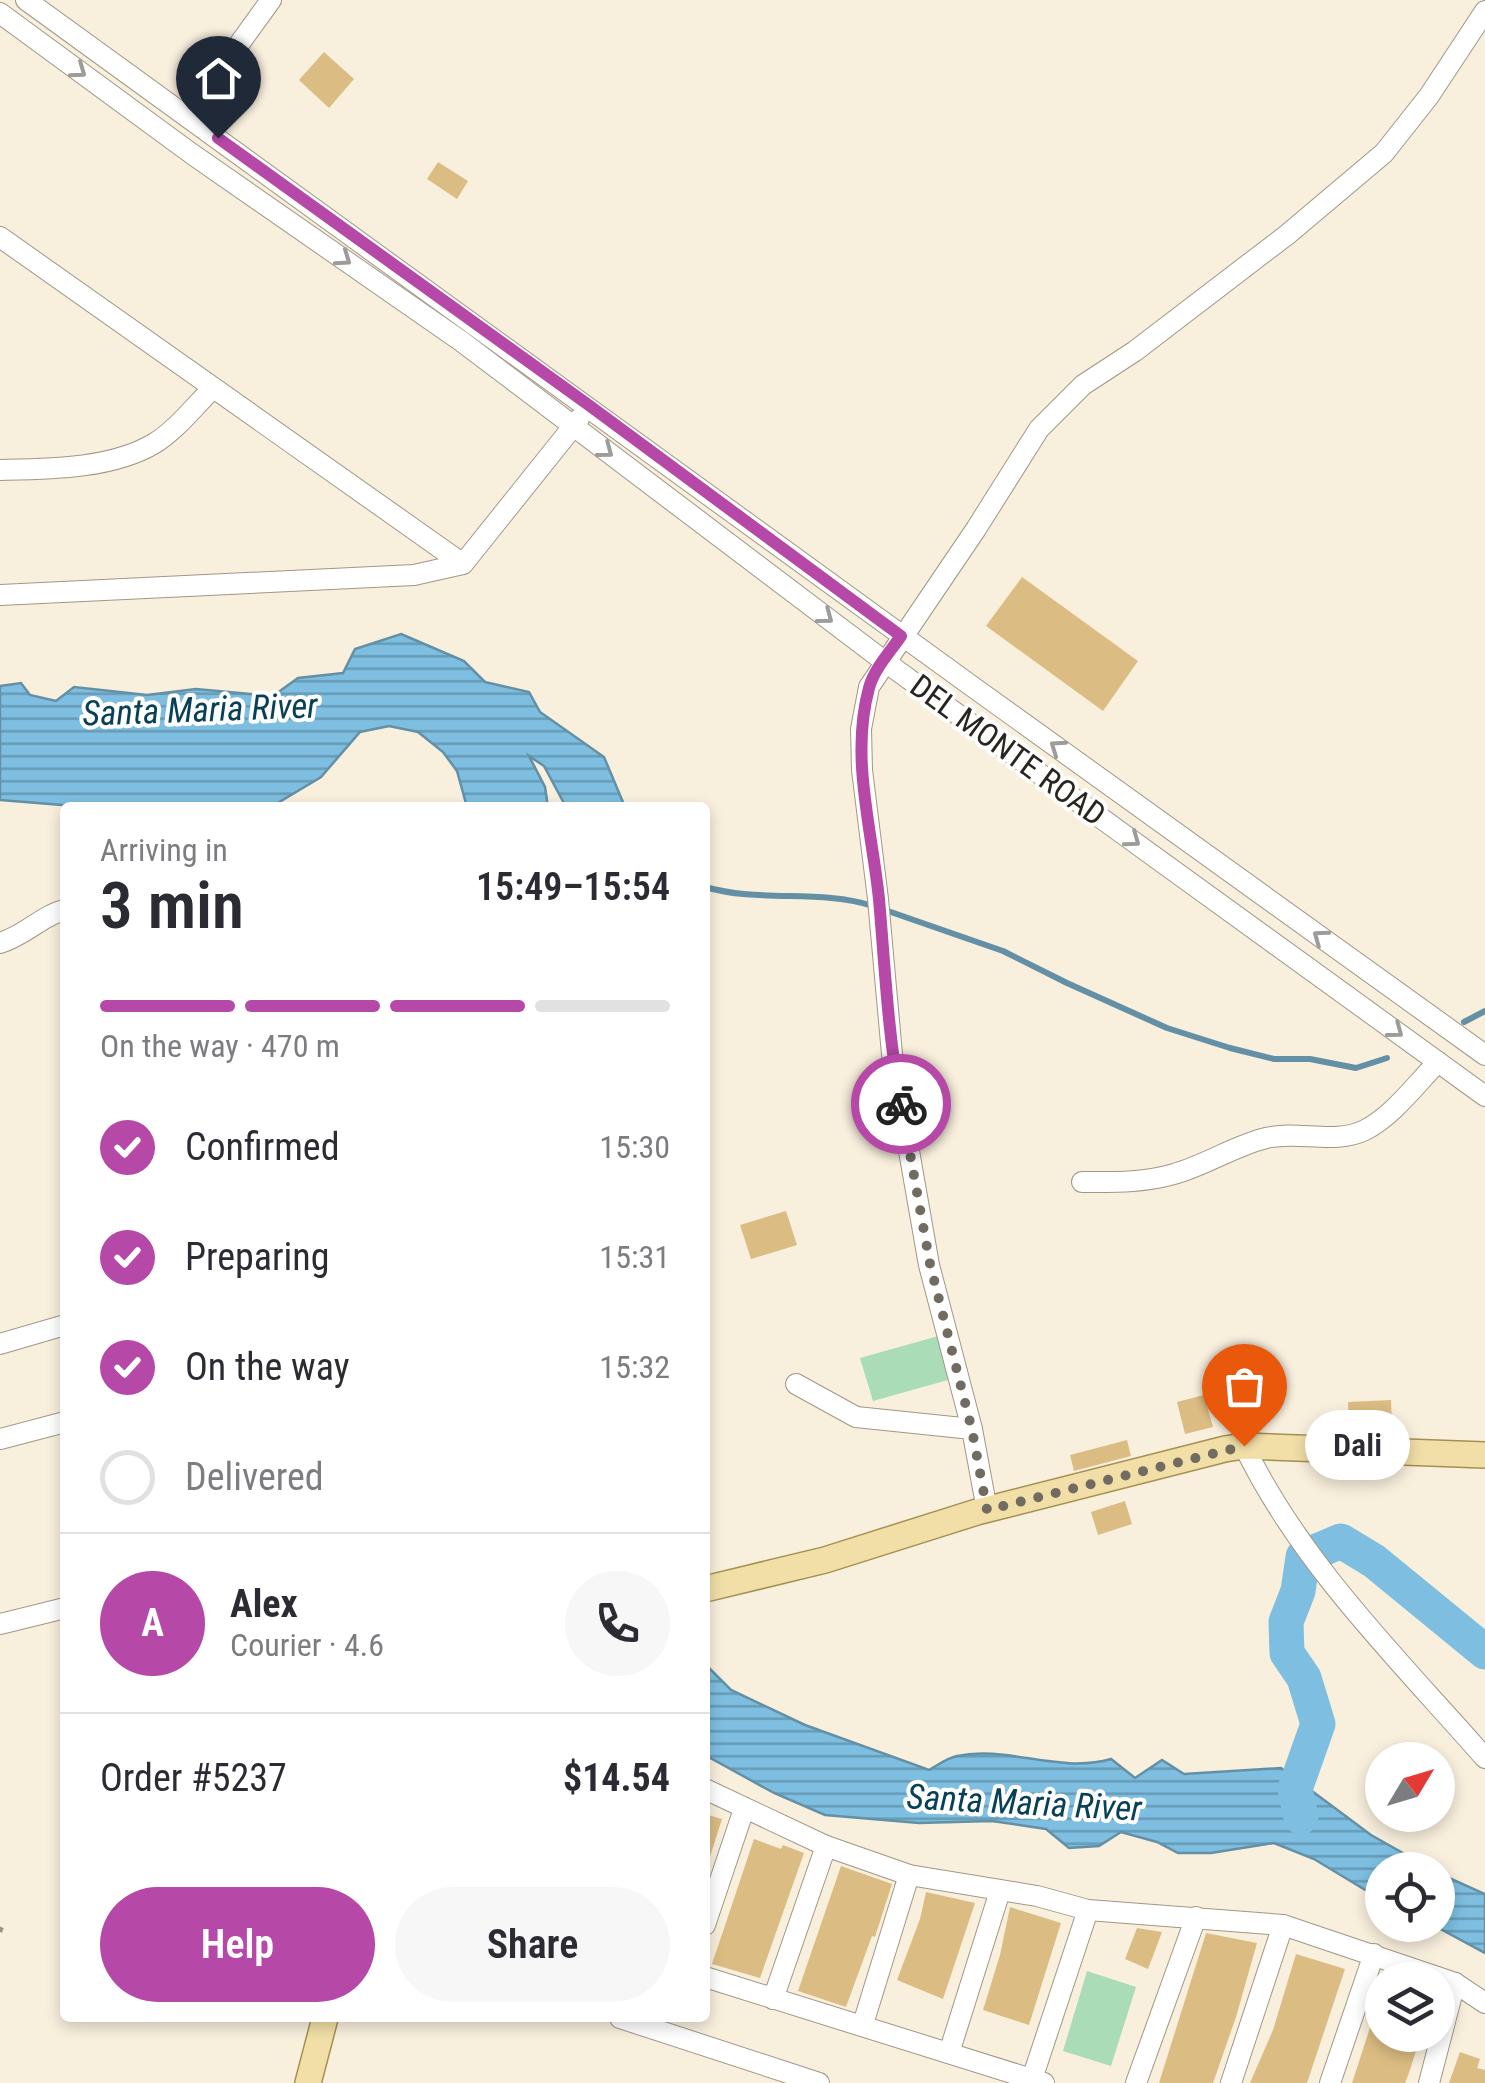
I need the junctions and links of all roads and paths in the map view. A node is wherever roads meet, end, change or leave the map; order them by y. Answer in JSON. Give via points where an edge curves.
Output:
{"nodes":[{"id":1,"x":26,"y":0,"type":"edge"},
{"id":2,"x":271,"y":0,"type":"edge"},
{"id":3,"x":1485,"y":11,"type":"edge"},
{"id":4,"x":0,"y":14,"type":"edge"},
{"id":5,"x":187,"y":116,"type":"junction"},
{"id":6,"x":0,"y":238,"type":"edge"},
{"id":7,"x":212,"y":389,"type":"junction"},
{"id":8,"x":590,"y":406,"type":"junction"},
{"id":9,"x":574,"y":426,"type":"junction"},
{"id":10,"x":0,"y":470,"type":"edge"},
{"id":11,"x":463,"y":564,"type":"junction"},
{"id":12,"x":0,"y":595,"type":"edge"},
{"id":13,"x":901,"y":636,"type":"junction"},
{"id":14,"x":884,"y":660,"type":"junction"},
{"id":15,"x":60,"y":912,"type":"edge"},
{"id":16,"x":0,"y":942,"type":"edge"},
{"id":17,"x":1485,"y":1054,"type":"edge"},
{"id":18,"x":1438,"y":1062,"type":"junction"},
{"id":19,"x":1485,"y":1096,"type":"edge"},
{"id":20,"x":1082,"y":1182,"type":"dead end"},
{"id":21,"x":60,"y":1326,"type":"edge"},
{"id":22,"x":0,"y":1344,"type":"edge"},
{"id":23,"x":796,"y":1384,"type":"dead end"},
{"id":24,"x":60,"y":1423,"type":"edge"},
{"id":25,"x":972,"y":1430,"type":"junction"},
{"id":26,"x":0,"y":1439,"type":"edge"},
{"id":27,"x":1244,"y":1446,"type":"junction"},
{"id":28,"x":1485,"y":1454,"type":"edge"},
{"id":29,"x":987,"y":1510,"type":"junction"},
{"id":30,"x":710,"y":1588,"type":"edge"},
{"id":31,"x":60,"y":1609,"type":"edge"},
{"id":32,"x":0,"y":1624,"type":"edge"},
{"id":33,"x":1485,"y":1758,"type":"edge"},
{"id":34,"x":710,"y":1792,"type":"edge"},
{"id":35,"x":744,"y":1809,"type":"junction"},
{"id":36,"x":826,"y":1846,"type":"junction"},
{"id":37,"x":910,"y":1875,"type":"junction"},
{"id":38,"x":1000,"y":1891,"type":"junction"},
{"id":39,"x":710,"y":1910,"type":"edge"},
{"id":40,"x":1088,"y":1910,"type":"junction"},
{"id":41,"x":1196,"y":1918,"type":"junction"},
{"id":42,"x":5,"y":1920,"type":"dead end"},
{"id":43,"x":1283,"y":1925,"type":"junction"},
{"id":44,"x":0,"y":1932,"type":"edge"},
{"id":45,"x":1374,"y":1954,"type":"junction"},
{"id":46,"x":1396,"y":1962,"type":"edge"},
{"id":47,"x":710,"y":1979,"type":"edge"},
{"id":48,"x":1455,"y":1984,"type":"edge"},
{"id":49,"x":774,"y":2000,"type":"junction"},
{"id":50,"x":1485,"y":2002,"type":"edge"},
{"id":51,"x":324,"y":2022,"type":"edge"},
{"id":52,"x":632,"y":2022,"type":"edge"},
{"id":53,"x":862,"y":2024,"type":"junction"},
{"id":54,"x":1436,"y":2052,"type":"edge"},
{"id":55,"x":949,"y":2053,"type":"junction"},
{"id":56,"x":1038,"y":2081,"type":"edge"},
{"id":57,"x":308,"y":2083,"type":"edge"},
{"id":58,"x":819,"y":2083,"type":"edge"},
{"id":59,"x":1136,"y":2083,"type":"edge"},
{"id":60,"x":1231,"y":2083,"type":"edge"},
{"id":61,"x":1330,"y":2083,"type":"edge"},
{"id":62,"x":1428,"y":2083,"type":"edge"}],
"edges":[{"from":1,"to":5,"type":"street","name":"DEL MONTE ROAD"},
{"from":2,"to":5,"type":"street"},
{"from":3,"to":13,"type":"street","via":[[1384,153],[1288,234],[1083,385],[1038,428]]},
{"from":4,"to":9,"type":"street","name":"DEL MONTE ROAD","one_way":true},
{"from":5,"to":8,"type":"street","name":"DEL MONTE ROAD"},
{"from":6,"to":7,"type":"street"},
{"from":7,"to":10,"type":"street","via":[[156,442],[132,454]]},
{"from":7,"to":11,"type":"street"},
{"from":8,"to":9,"type":"street"},
{"from":8,"to":13,"type":"street","name":"DEL MONTE ROAD"},
{"from":9,"to":11,"type":"street"},
{"from":9,"to":14,"type":"street","name":"DEL MONTE ROAD","one_way":true},
{"from":11,"to":12,"type":"street","via":[[414,575]]},
{"from":13,"to":14,"type":"street"},
{"from":17,"to":13,"type":"street","name":"DEL MONTE ROAD","one_way":true},
{"from":14,"to":18,"type":"street","name":"DEL MONTE ROAD","one_way":true},
{"from":14,"to":25,"type":"street","via":[[869,687],[861,729],[892,1054],[930,1264]]},
{"from":15,"to":16,"type":"street"},
{"from":18,"to":19,"type":"street","name":"DEL MONTE ROAD"},
{"from":18,"to":20,"type":"street","via":[[1364,1131],[1267,1138],[1137,1183]]},
{"from":21,"to":22,"type":"street"},
{"from":23,"to":25,"type":"street","via":[[856,1417]]},
{"from":24,"to":26,"type":"street"},
{"from":25,"to":29,"type":"street"},
{"from":27,"to":28,"type":"main road"},
{"from":27,"to":29,"type":"main road"},
{"from":27,"to":33,"type":"street","via":[[1266,1490],[1364,1622]]},
{"from":29,"to":30,"type":"main road"},
{"from":31,"to":32,"type":"street"},
{"from":34,"to":35,"type":"street"},
{"from":35,"to":36,"type":"street"},
{"from":35,"to":39,"type":"street"},
{"from":36,"to":37,"type":"street"},
{"from":36,"to":49,"type":"street"},
{"from":37,"to":38,"type":"street"},
{"from":37,"to":53,"type":"street"},
{"from":38,"to":40,"type":"street"},
{"from":38,"to":55,"type":"street"},
{"from":40,"to":41,"type":"street"},
{"from":40,"to":56,"type":"street"},
{"from":41,"to":43,"type":"street"},
{"from":41,"to":59,"type":"street"},
{"from":42,"to":44,"type":"path"},
{"from":43,"to":45,"type":"street"},
{"from":43,"to":60,"type":"street"},
{"from":45,"to":46,"type":"street"},
{"from":45,"to":61,"type":"street"},
{"from":47,"to":49,"type":"street"},
{"from":48,"to":50,"type":"street"},
{"from":49,"to":53,"type":"street"},
{"from":51,"to":57,"type":"main road"},
{"from":52,"to":58,"type":"street"},
{"from":53,"to":55,"type":"street"},
{"from":54,"to":62,"type":"street"},
{"from":55,"to":56,"type":"street"}]}
